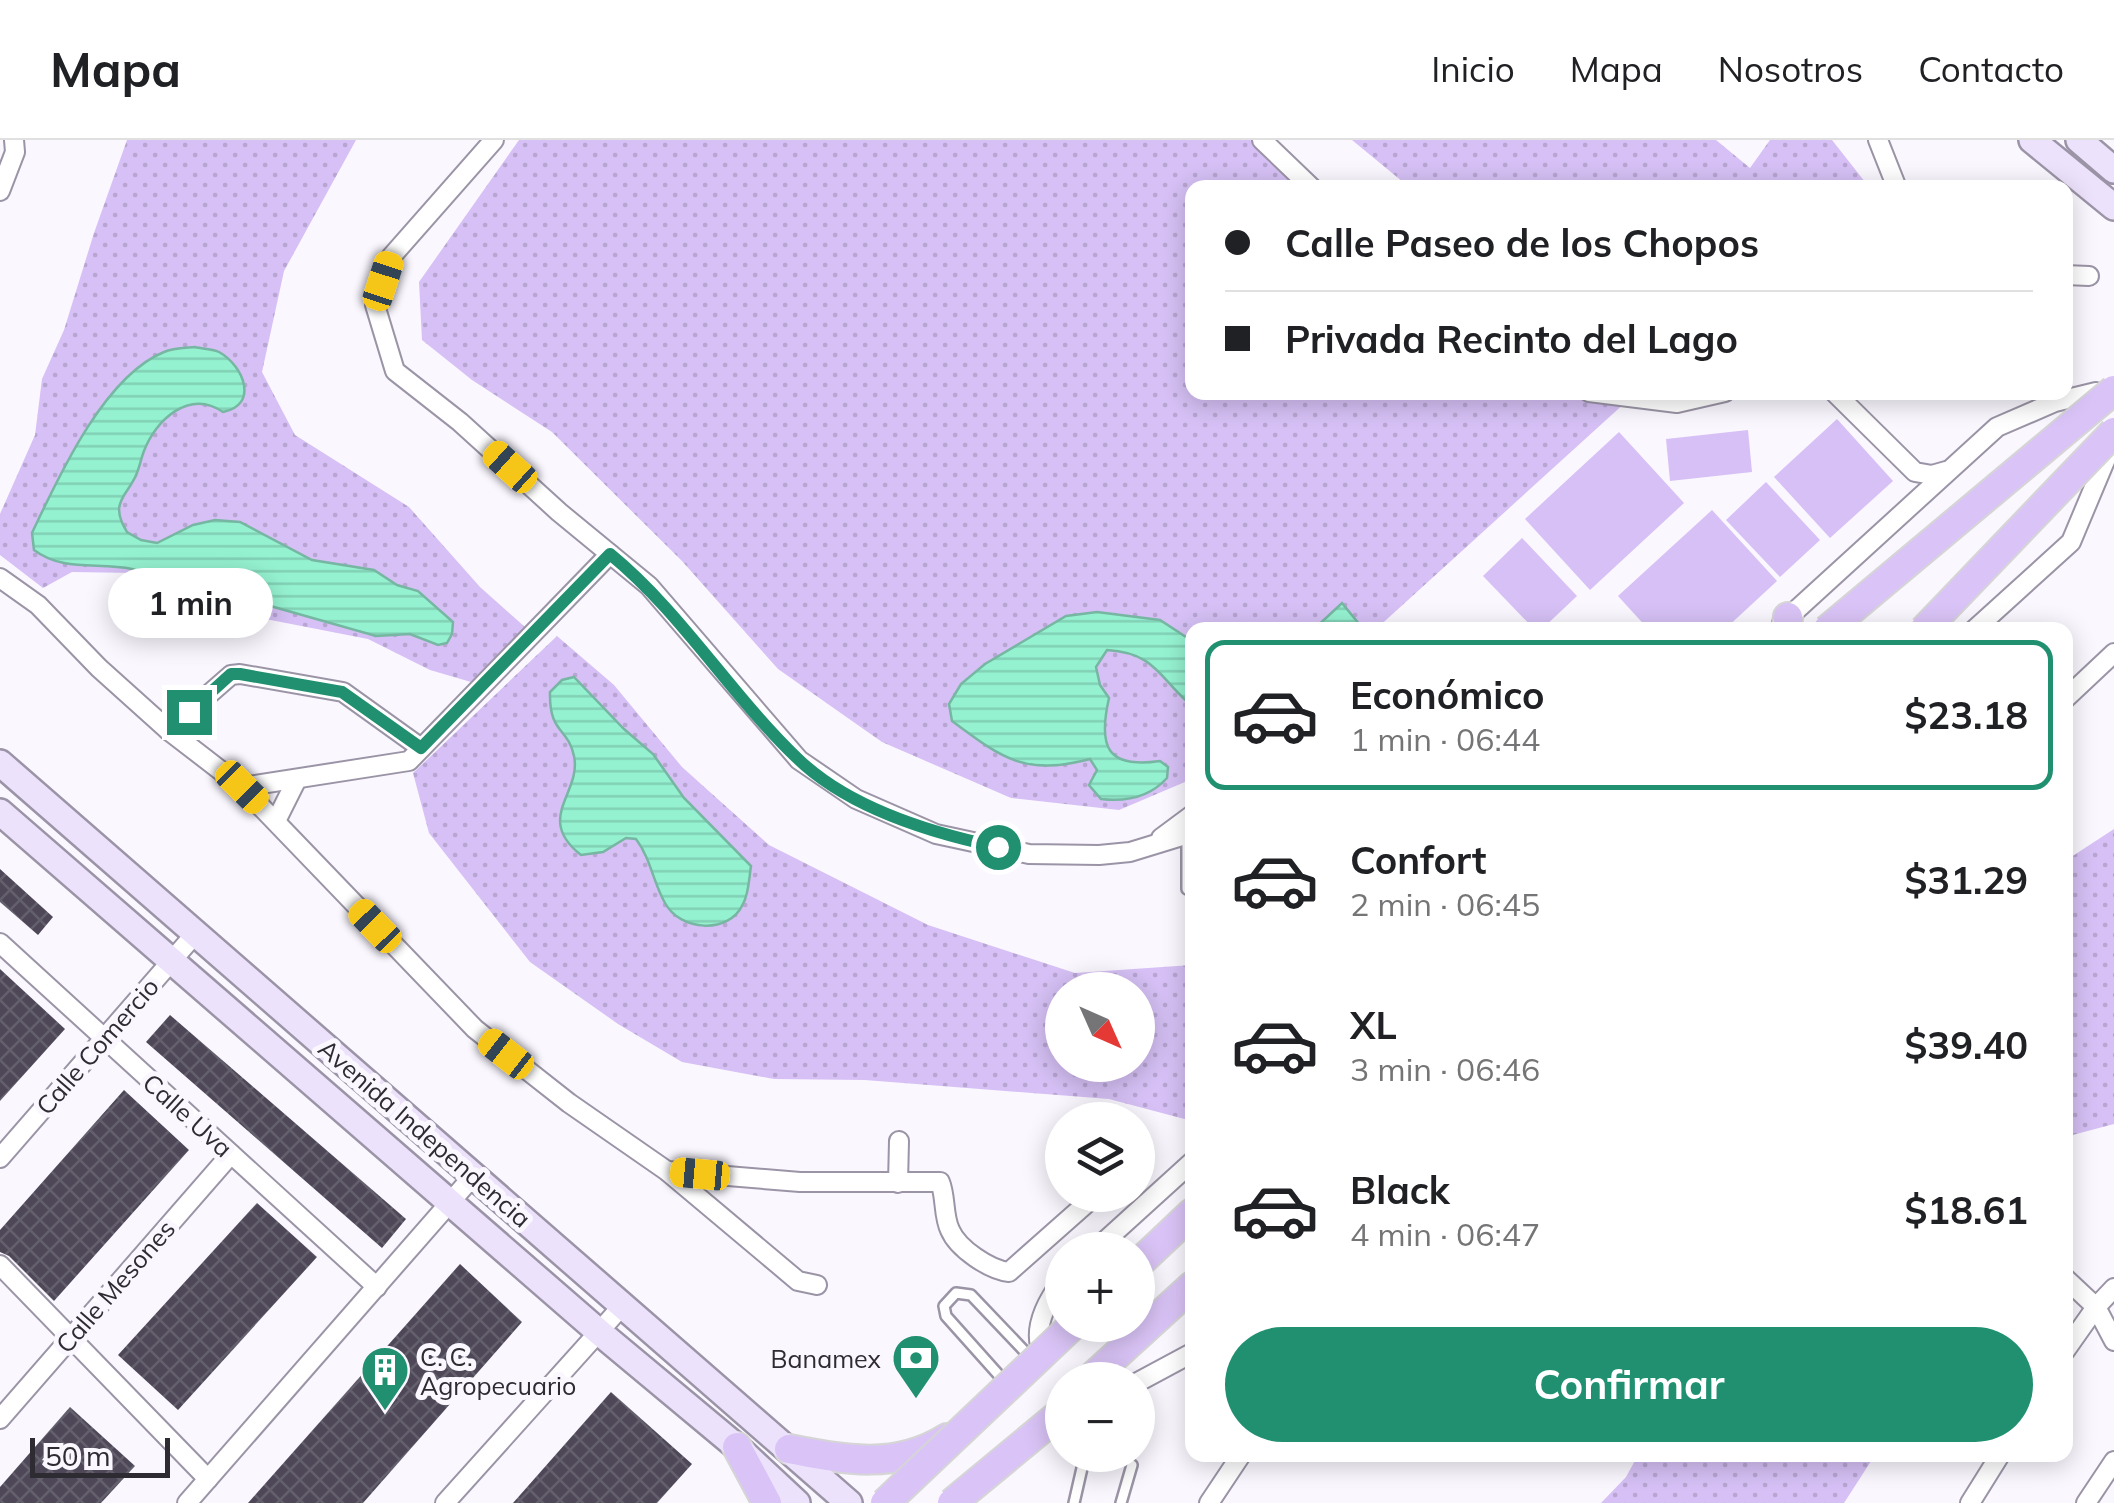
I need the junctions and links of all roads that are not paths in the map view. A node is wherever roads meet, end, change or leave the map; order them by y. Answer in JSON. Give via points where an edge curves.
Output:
{"nodes":[{"id":1,"x":14,"y":140,"type":"edge"},
{"id":2,"x":494,"y":140,"type":"edge"},
{"id":3,"x":1262,"y":140,"type":"edge"},
{"id":4,"x":1878,"y":140,"type":"edge"},
{"id":5,"x":2032,"y":140,"type":"edge"},
{"id":6,"x":2079,"y":140,"type":"edge"},
{"id":7,"x":2114,"y":170,"type":"edge"},
{"id":8,"x":1304,"y":180,"type":"edge"},
{"id":9,"x":1894,"y":180,"type":"edge"},
{"id":10,"x":0,"y":191,"type":"edge"},
{"id":11,"x":2114,"y":207,"type":"edge"},
{"id":12,"x":2073,"y":275,"type":"edge"},
{"id":13,"x":2089,"y":276,"type":"dead end"},
{"id":14,"x":2108,"y":386,"type":"edge"},
{"id":15,"x":2073,"y":397,"type":"edge"},
{"id":16,"x":1659,"y":400,"type":"edge"},
{"id":17,"x":1687,"y":400,"type":"edge"},
{"id":18,"x":1842,"y":400,"type":"edge"},
{"id":19,"x":2062,"y":400,"type":"edge"},
{"id":20,"x":2113,"y":442,"type":"edge"},
{"id":21,"x":1900,"y":462,"type":"junction"},
{"id":22,"x":1946,"y":470,"type":"junction"},
{"id":23,"x":1904,"y":510,"type":"junction"},
{"id":24,"x":610,"y":554,"type":"junction"},
{"id":25,"x":0,"y":578,"type":"edge"},
{"id":26,"x":1787,"y":622,"type":"edge"},
{"id":27,"x":1839,"y":622,"type":"edge"},
{"id":28,"x":1921,"y":622,"type":"edge"},
{"id":29,"x":1932,"y":622,"type":"edge"},
{"id":30,"x":1983,"y":622,"type":"edge"},
{"id":31,"x":2114,"y":653,"type":"edge"},
{"id":32,"x":2073,"y":691,"type":"edge"},
{"id":33,"x":168,"y":730,"type":"junction"},
{"id":34,"x":421,"y":748,"type":"junction"},
{"id":35,"x":0,"y":763,"type":"edge"},
{"id":36,"x":297,"y":779,"type":"junction"},
{"id":37,"x":242,"y":787,"type":"junction"},
{"id":38,"x":0,"y":812,"type":"edge"},
{"id":39,"x":1185,"y":820,"type":"edge"},
{"id":40,"x":276,"y":822,"type":"junction"},
{"id":41,"x":1185,"y":836,"type":"edge"},
{"id":42,"x":1148,"y":847,"type":"junction"},
{"id":43,"x":195,"y":934,"type":"junction"},
{"id":44,"x":0,"y":942,"type":"edge"},
{"id":45,"x":170,"y":961,"type":"junction"},
{"id":46,"x":104,"y":1038,"type":"junction"},
{"id":47,"x":899,"y":1141,"type":"dead end"},
{"id":48,"x":231,"y":1154,"type":"junction"},
{"id":49,"x":0,"y":1158,"type":"edge"},
{"id":50,"x":1185,"y":1168,"type":"edge"},
{"id":51,"x":666,"y":1171,"type":"junction"},
{"id":52,"x":474,"y":1176,"type":"junction"},
{"id":53,"x":898,"y":1184,"type":"junction"},
{"id":54,"x":451,"y":1202,"type":"junction"},
{"id":55,"x":1078,"y":1212,"type":"edge"},
{"id":56,"x":1185,"y":1220,"type":"edge"},
{"id":57,"x":1185,"y":1227,"type":"edge"},
{"id":58,"x":1115,"y":1232,"type":"edge"},
{"id":59,"x":1155,"y":1250,"type":"edge"},
{"id":60,"x":1155,"y":1253,"type":"edge"},
{"id":61,"x":0,"y":1265,"type":"edge"},
{"id":62,"x":817,"y":1285,"type":"dead end"},
{"id":63,"x":2073,"y":1285,"type":"edge"},
{"id":64,"x":376,"y":1286,"type":"junction"},
{"id":65,"x":2114,"y":1288,"type":"edge"},
{"id":66,"x":1185,"y":1292,"type":"edge"},
{"id":67,"x":1185,"y":1301,"type":"edge"},
{"id":68,"x":623,"y":1305,"type":"junction"},
{"id":69,"x":2096,"y":1306,"type":"junction"},
{"id":70,"x":1045,"y":1313,"type":"edge"},
{"id":71,"x":2073,"y":1325,"type":"edge"},
{"id":72,"x":2073,"y":1328,"type":"edge"},
{"id":73,"x":600,"y":1332,"type":"junction"},
{"id":74,"x":71,"y":1338,"type":"junction"},
{"id":75,"x":2111,"y":1338,"type":"edge"},
{"id":76,"x":1055,"y":1342,"type":"edge"},
{"id":77,"x":1055,"y":1342,"type":"edge"},
{"id":78,"x":1038,"y":1358,"type":"junction"},
{"id":79,"x":1185,"y":1358,"type":"edge"},
{"id":80,"x":1109,"y":1362,"type":"edge"},
{"id":81,"x":1118,"y":1362,"type":"edge"},
{"id":82,"x":1155,"y":1373,"type":"edge"},
{"id":83,"x":1006,"y":1384,"type":"junction"},
{"id":84,"x":0,"y":1419,"type":"edge"},
{"id":85,"x":1045,"y":1424,"type":"edge"},
{"id":86,"x":1045,"y":1425,"type":"edge"},
{"id":87,"x":953,"y":1434,"type":"junction"},
{"id":88,"x":737,"y":1447,"type":"junction"},
{"id":89,"x":789,"y":1449,"type":"junction"},
{"id":90,"x":2114,"y":1460,"type":"edge"},
{"id":91,"x":1236,"y":1462,"type":"edge"},
{"id":92,"x":1996,"y":1462,"type":"edge"},
{"id":93,"x":990,"y":1470,"type":"junction"},
{"id":94,"x":1080,"y":1472,"type":"edge"},
{"id":95,"x":1130,"y":1472,"type":"edge"},
{"id":96,"x":208,"y":1479,"type":"junction"},
{"id":97,"x":187,"y":1503,"type":"edge"},
{"id":98,"x":445,"y":1503,"type":"edge"},
{"id":99,"x":767,"y":1503,"type":"edge"},
{"id":100,"x":797,"y":1503,"type":"edge"},
{"id":101,"x":848,"y":1503,"type":"edge"},
{"id":102,"x":865,"y":1503,"type":"edge"},
{"id":103,"x":883,"y":1503,"type":"edge"},
{"id":104,"x":954,"y":1503,"type":"edge"},
{"id":105,"x":978,"y":1503,"type":"edge"},
{"id":106,"x":1074,"y":1503,"type":"edge"},
{"id":107,"x":1122,"y":1503,"type":"edge"},
{"id":108,"x":1209,"y":1503,"type":"edge"},
{"id":109,"x":1970,"y":1503,"type":"edge"},
{"id":110,"x":2086,"y":1503,"type":"edge"}],
"edges":[{"from":1,"to":10,"type":"street"},
{"from":2,"to":24,"type":"street","via":[[391,256],[375,305],[386,348],[395,371]]},
{"from":3,"to":8,"type":"street"},
{"from":4,"to":9,"type":"street"},
{"from":5,"to":11,"type":"main road"},
{"from":6,"to":7,"type":"main road"},
{"from":12,"to":13,"type":"street"},
{"from":14,"to":15,"type":"street"},
{"from":14,"to":27,"type":"main road","bridge":true},
{"from":16,"to":17,"type":"street"},
{"from":18,"to":21,"type":"street"},
{"from":19,"to":22,"type":"street","via":[[1996,426]]},
{"from":20,"to":28,"type":"main road"},
{"from":20,"to":29,"type":"main road","bridge":true},
{"from":20,"to":30,"type":"street","via":[[2071,542]]},
{"from":21,"to":22,"type":"street","via":[[1924,475]]},
{"from":21,"to":23,"type":"street","via":[[1911,486]]},
{"from":22,"to":23,"type":"street"},
{"from":23,"to":26,"type":"street"},
{"from":24,"to":34,"type":"street"},
{"from":24,"to":42,"type":"street","via":[[649,586],[799,760],[856,800],[936,834],[1030,854],[1099,856]]},
{"from":25,"to":33,"type":"street","via":[[38,605]]},
{"from":31,"to":32,"type":"street"},
{"from":33,"to":34,"type":"street","via":[[231,674],[240,674],[342,692]]},
{"from":33,"to":37,"type":"street"},
{"from":34,"to":36,"type":"street","via":[[402,764]]},
{"from":35,"to":43,"type":"main road","name":"Avenida Independencia"},
{"from":36,"to":37,"type":"street"},
{"from":36,"to":40,"type":"street"},
{"from":37,"to":40,"type":"street"},
{"from":38,"to":45,"type":"main road","name":"Avenida Independencia"},
{"from":39,"to":42,"type":"street"},
{"from":40,"to":51,"type":"street","via":[[475,1030]]},
{"from":41,"to":42,"type":"street"},
{"from":43,"to":45,"type":"street","name":"Calle Comercio"},
{"from":43,"to":52,"type":"main road","name":"Avenida Independencia"},
{"from":44,"to":46,"type":"street","name":"Calle Uva"},
{"from":45,"to":46,"type":"street","name":"Calle Comercio"},
{"from":45,"to":54,"type":"main road","name":"Avenida Independencia"},
{"from":46,"to":48,"type":"street","name":"Calle Uva"},
{"from":46,"to":49,"type":"street","name":"Calle Comercio"},
{"from":47,"to":53,"type":"street"},
{"from":48,"to":64,"type":"street","name":"Calle Uva"},
{"from":48,"to":74,"type":"street","name":"Calle Mesones"},
{"from":50,"to":58,"type":"street"},
{"from":51,"to":53,"type":"street"},
{"from":51,"to":62,"type":"street","via":[[798,1282]]},
{"from":52,"to":54,"type":"street"},
{"from":52,"to":68,"type":"main road","name":"Avenida Independencia"},
{"from":53,"to":55,"type":"street","via":[[941,1183],[950,1230],[995,1270],[1020,1266]]},
{"from":54,"to":64,"type":"street"},
{"from":54,"to":73,"type":"main road","name":"Avenida Independencia"},
{"from":56,"to":59,"type":"main road"},
{"from":57,"to":60,"type":"main road"},
{"from":61,"to":74,"type":"street"},
{"from":63,"to":69,"type":"street"},
{"from":64,"to":96,"type":"street"},
{"from":65,"to":69,"type":"street"},
{"from":66,"to":80,"type":"main road"},
{"from":67,"to":81,"type":"main road"},
{"from":68,"to":73,"type":"street"},
{"from":68,"to":89,"type":"main road","name":"Avenida Independencia"},
{"from":69,"to":71,"type":"street"},
{"from":69,"to":75,"type":"street"},
{"from":70,"to":78,"type":"street"},
{"from":72,"to":75,"type":"street"},
{"from":73,"to":88,"type":"main road","name":"Avenida Independencia"},
{"from":73,"to":98,"type":"street"},
{"from":74,"to":84,"type":"street","name":"Calle Mesones"},
{"from":74,"to":96,"type":"street"},
{"from":76,"to":78,"type":"main road"},
{"from":77,"to":87,"type":"main road","bridge":true},
{"from":78,"to":83,"type":"main road"},
{"from":78,"to":83,"type":"lane","via":[[971,1295],[956,1293],[944,1306],[946,1316]]},
{"from":79,"to":82,"type":"street"},
{"from":83,"to":87,"type":"main road"},
{"from":85,"to":93,"type":"main road"},
{"from":86,"to":104,"type":"main road","bridge":true},
{"from":87,"to":89,"type":"main road","via":[[914,1454],[878,1461]]},
{"from":87,"to":102,"type":"main road","via":[[921,1450]]},
{"from":87,"to":103,"type":"main road","bridge":true},
{"from":88,"to":99,"type":"main road"},
{"from":88,"to":100,"type":"main road","name":"Avenida Independencia"},
{"from":89,"to":101,"type":"main road","name":"Avenida Independencia"},
{"from":90,"to":110,"type":"street"},
{"from":91,"to":108,"type":"street"},
{"from":92,"to":109,"type":"street"},
{"from":93,"to":104,"type":"main road"},
{"from":93,"to":105,"type":"main road"},
{"from":94,"to":106,"type":"lane"},
{"from":95,"to":107,"type":"lane"},
{"from":96,"to":97,"type":"street"}]}
